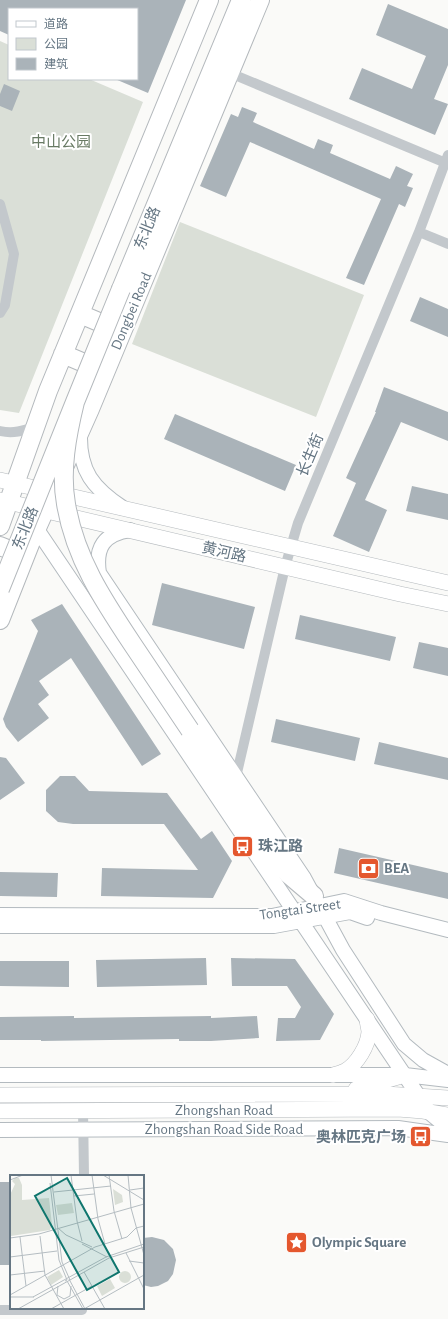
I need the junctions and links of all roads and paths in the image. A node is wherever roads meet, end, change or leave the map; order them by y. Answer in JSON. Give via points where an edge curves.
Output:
{"nodes":[{"id":1,"x":209,"y":0,"type":"edge"},
{"id":2,"x":228,"y":0,"type":"edge"},
{"id":3,"x":241,"y":0,"type":"edge"},
{"id":4,"x":260,"y":0,"type":"edge"},
{"id":5,"x":230,"y":73,"type":"junction"},
{"id":6,"x":447,"y":160,"type":"edge"},
{"id":7,"x":0,"y":204,"type":"edge"},
{"id":8,"x":419,"y":232,"type":"junction"},
{"id":9,"x":448,"y":244,"type":"edge"},
{"id":10,"x":116,"y":287,"type":"junction"},
{"id":11,"x":0,"y":313,"type":"edge"},
{"id":12,"x":80,"y":314,"type":"junction"},
{"id":13,"x":122,"y":332,"type":"junction"},
{"id":14,"x":63,"y":354,"type":"junction"},
{"id":15,"x":106,"y":372,"type":"junction"},
{"id":16,"x":75,"y":402,"type":"junction"},
{"id":17,"x":36,"y":426,"type":"junction"},
{"id":18,"x":0,"y":431,"type":"edge"},
{"id":19,"x":80,"y":431,"type":"junction"},
{"id":20,"x":53,"y":492,"type":"junction"},
{"id":21,"x":9,"y":494,"type":"edge"},
{"id":22,"x":126,"y":509,"type":"junction"},
{"id":23,"x":45,"y":510,"type":"junction"},
{"id":24,"x":0,"y":526,"type":"edge"},
{"id":25,"x":36,"y":529,"type":"junction"},
{"id":26,"x":130,"y":530,"type":"junction"},
{"id":27,"x":0,"y":546,"type":"edge"},
{"id":28,"x":290,"y":547,"type":"junction"},
{"id":29,"x":0,"y":556,"type":"edge"},
{"id":30,"x":25,"y":556,"type":"junction"},
{"id":31,"x":56,"y":559,"type":"junction"},
{"id":32,"x":285,"y":567,"type":"junction"},
{"id":33,"x":99,"y":573,"type":"junction"},
{"id":34,"x":448,"y":583,"type":"edge"},
{"id":35,"x":76,"y":588,"type":"junction"},
{"id":36,"x":0,"y":589,"type":"edge"},
{"id":37,"x":448,"y":604,"type":"edge"},
{"id":38,"x":0,"y":620,"type":"edge"},
{"id":39,"x":236,"y":777,"type":"junction"},
{"id":40,"x":319,"y":906,"type":"junction"},
{"id":41,"x":0,"y":915,"type":"edge"},
{"id":42,"x":297,"y":916,"type":"junction"},
{"id":43,"x":0,"y":926,"type":"edge"},
{"id":44,"x":448,"y":930,"type":"edge"},
{"id":45,"x":367,"y":1019,"type":"junction"},
{"id":46,"x":448,"y":1074,"type":"edge"},
{"id":47,"x":0,"y":1075,"type":"edge"},
{"id":48,"x":333,"y":1075,"type":"junction"},
{"id":49,"x":405,"y":1075,"type":"junction"},
{"id":50,"x":448,"y":1080,"type":"edge"},
{"id":51,"x":340,"y":1094,"type":"junction"},
{"id":52,"x":0,"y":1095,"type":"edge"},
{"id":53,"x":419,"y":1096,"type":"junction"},
{"id":54,"x":448,"y":1098,"type":"edge"},
{"id":55,"x":83,"y":1110,"type":"junction"},
{"id":56,"x":0,"y":1111,"type":"edge"},
{"id":57,"x":430,"y":1113,"type":"junction"},
{"id":58,"x":448,"y":1116,"type":"edge"},
{"id":59,"x":448,"y":1128,"type":"edge"},
{"id":60,"x":83,"y":1129,"type":"junction"},
{"id":61,"x":0,"y":1130,"type":"edge"},
{"id":62,"x":448,"y":1135,"type":"edge"},
{"id":63,"x":84,"y":1175,"type":"edge"},
{"id":64,"x":0,"y":1310,"type":"edge"},
{"id":65,"x":82,"y":1312,"type":"edge"}],
"edges":[{"from":1,"to":12,"type":"highway"},
{"from":2,"to":10,"type":"highway","name":"东北路"},
{"from":3,"to":10,"type":"highway","name":"东北路"},
{"from":4,"to":5,"type":"highway","name":"Dongbei Road"},
{"from":5,"to":6,"type":"street"},
{"from":5,"to":13,"type":"highway","name":"Dongbei Road"},
{"from":6,"to":8,"type":"street","name":"长生街"},
{"from":7,"to":11,"type":"street","via":[[14,254],[5,305]]},
{"from":8,"to":9,"type":"street"},
{"from":8,"to":28,"type":"street","name":"长生街"},
{"from":10,"to":16,"type":"highway","name":"东北路","bridge":true},
{"from":10,"to":29,"type":"highway","name":"东北路"},
{"from":12,"to":13,"type":"highway"},
{"from":12,"to":14,"type":"highway"},
{"from":13,"to":15,"type":"highway","name":"Dongbei Road"},
{"from":14,"to":15,"type":"highway"},
{"from":14,"to":17,"type":"highway"},
{"from":15,"to":19,"type":"highway","name":"Dongbei Road"},
{"from":16,"to":36,"type":"highway","name":"东北路","bridge":true},
{"from":16,"to":40,"type":"highway","bridge":true,"via":[[65,457],[65,503],[78,550],[89,574],[103,600],[276,860]]},
{"from":17,"to":18,"type":"street","via":[[9,433]]},
{"from":17,"to":21,"type":"highway"},
{"from":19,"to":20,"type":"highway","name":"Dongbei Road"},
{"from":19,"to":22,"type":"main road","via":[[82,461],[87,474],[109,498]]},
{"from":20,"to":21,"type":"main road","name":"黄河路"},
{"from":20,"to":22,"type":"main road","name":"黄河路"},
{"from":20,"to":23,"type":"highway","name":"Dongbei Road"},
{"from":21,"to":23,"type":"main road","name":"黄河路"},
{"from":21,"to":24,"type":"highway"},
{"from":21,"to":25,"type":"main road"},
{"from":22,"to":28,"type":"main road","name":"黄河路"},
{"from":23,"to":25,"type":"highway","name":"Dongbei Road"},
{"from":23,"to":26,"type":"main road","name":"黄河路"},
{"from":25,"to":30,"type":"highway","name":"Dongbei Road"},
{"from":25,"to":31,"type":"main road"},
{"from":26,"to":32,"type":"main road","name":"黄河路"},
{"from":26,"to":33,"type":"main road","via":[[119,532],[104,541],[97,561]]},
{"from":27,"to":30,"type":"highway"},
{"from":28,"to":32,"type":"street","name":"长生街"},
{"from":28,"to":34,"type":"main road","name":"黄河路"},
{"from":30,"to":31,"type":"main road","via":[[38,551]]},
{"from":30,"to":38,"type":"highway","name":"Dongbei Road"},
{"from":31,"to":35,"type":"main road"},
{"from":32,"to":37,"type":"main road","name":"黄河路"},
{"from":32,"to":39,"type":"street","name":"长生街"},
{"from":33,"to":35,"type":"main road"},
{"from":33,"to":39,"type":"main road"},
{"from":35,"to":42,"type":"main road"},
{"from":39,"to":40,"type":"main road","via":[[304,878]]},
{"from":40,"to":42,"type":"main road","name":"Tongtai Street"},
{"from":40,"to":44,"type":"main road","name":"Tongtai Street","via":[[372,919],[381,913]]},
{"from":40,"to":46,"type":"main road","via":[[343,950],[404,1044],[423,1060]]},
{"from":41,"to":42,"type":"main road","name":"Tongtai Street"},
{"from":42,"to":43,"type":"main road","name":"Tongtai Street","via":[[274,926]]},
{"from":42,"to":45,"type":"main road"},
{"from":45,"to":48,"type":"main road","via":[[369,1032],[361,1054],[346,1070]]},
{"from":45,"to":49,"type":"main road"},
{"from":47,"to":48,"type":"main road"},
{"from":48,"to":49,"type":"main road"},
{"from":49,"to":50,"type":"main road"},
{"from":49,"to":51,"type":"main road"},
{"from":49,"to":53,"type":"main road"},
{"from":51,"to":52,"type":"main road","name":"Zhongshan Road"},
{"from":51,"to":53,"type":"main road","name":"Zhongshan Road"},
{"from":53,"to":54,"type":"main road","name":"Zhongshan Road"},
{"from":53,"to":57,"type":"main road"},
{"from":55,"to":56,"type":"main road","name":"Zhongshan Road"},
{"from":55,"to":57,"type":"main road","name":"Zhongshan Road","via":[[398,1109]]},
{"from":55,"to":60,"type":"street"},
{"from":57,"to":58,"type":"main road","name":"Zhongshan Road"},
{"from":57,"to":59,"type":"main road"},
{"from":60,"to":61,"type":"main road","name":"Zhongshan Road Side Road"},
{"from":60,"to":62,"type":"main road","name":"Zhongshan Road Side Road","via":[[398,1128]]},
{"from":60,"to":63,"type":"street"},
{"from":64,"to":65,"type":"street"}]}
